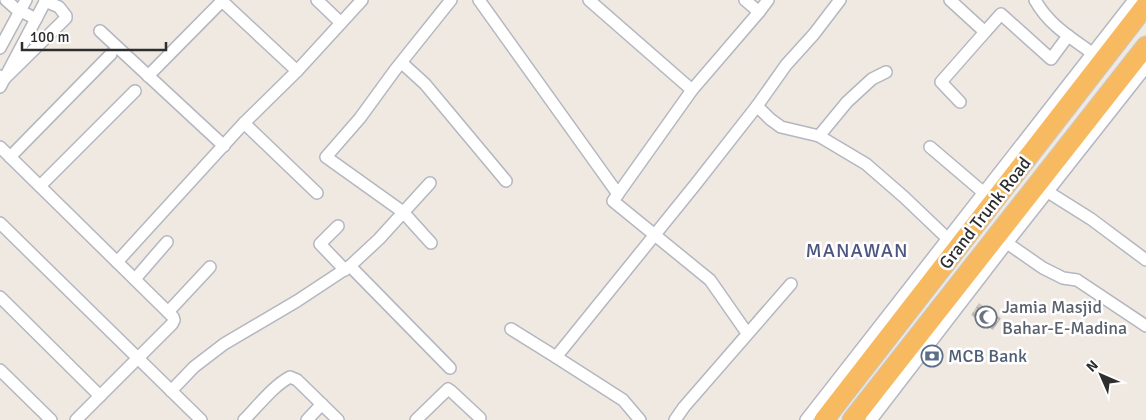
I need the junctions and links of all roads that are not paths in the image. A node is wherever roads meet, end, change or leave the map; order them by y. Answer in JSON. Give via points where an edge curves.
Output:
{"nodes":[{"id":1,"x":6,"y":0,"type":"edge"},
{"id":2,"x":26,"y":0,"type":"edge"},
{"id":3,"x":46,"y":0,"type":"edge"},
{"id":4,"x":317,"y":0,"type":"edge"},
{"id":5,"x":362,"y":0,"type":"edge"},
{"id":6,"x":451,"y":0,"type":"edge"},
{"id":7,"x":479,"y":0,"type":"edge"},
{"id":8,"x":589,"y":0,"type":"edge"},
{"id":9,"x":745,"y":0,"type":"edge"},
{"id":10,"x":768,"y":0,"type":"edge"},
{"id":11,"x":840,"y":0,"type":"edge"},
{"id":12,"x":950,"y":0,"type":"edge"},
{"id":13,"x":1035,"y":0,"type":"edge"},
{"id":14,"x":1134,"y":0,"type":"edge"},
{"id":15,"x":222,"y":1,"type":"edge"},
{"id":16,"x":1146,"y":6,"type":"edge"},
{"id":17,"x":19,"y":11,"type":"junction"},
{"id":18,"x":759,"y":12,"type":"junction"},
{"id":19,"x":36,"y":19,"type":"junction"},
{"id":20,"x":341,"y":23,"type":"junction"},
{"id":21,"x":100,"y":31,"type":"dead end"},
{"id":22,"x":985,"y":32,"type":"junction"},
{"id":23,"x":1068,"y":36,"type":"junction"},
{"id":24,"x":1146,"y":46,"type":"edge"},
{"id":25,"x":0,"y":48,"type":"edge"},
{"id":26,"x":1092,"y":53,"type":"junction"},
{"id":27,"x":111,"y":54,"type":"dead end"},
{"id":28,"x":402,"y":62,"type":"junction"},
{"id":29,"x":1146,"y":67,"type":"edge"},
{"id":30,"x":297,"y":71,"type":"junction"},
{"id":31,"x":886,"y":72,"type":"dead end"},
{"id":32,"x":148,"y":76,"type":"junction"},
{"id":33,"x":2,"y":80,"type":"edge"},
{"id":34,"x":135,"y":90,"type":"dead end"},
{"id":35,"x":692,"y":90,"type":"junction"},
{"id":36,"x":960,"y":102,"type":"dead end"},
{"id":37,"x":757,"y":106,"type":"junction"},
{"id":38,"x":244,"y":124,"type":"junction"},
{"id":39,"x":819,"y":136,"type":"junction"},
{"id":40,"x":224,"y":146,"type":"junction"},
{"id":41,"x":0,"y":147,"type":"edge"},
{"id":42,"x":930,"y":147,"type":"dead end"},
{"id":43,"x":10,"y":157,"type":"junction"},
{"id":44,"x":506,"y":181,"type":"dead end"},
{"id":45,"x":430,"y":183,"type":"dead end"},
{"id":46,"x":40,"y":186,"type":"junction"},
{"id":47,"x":1048,"y":192,"type":"junction"},
{"id":48,"x":317,"y":193,"type":"dead end"},
{"id":49,"x":984,"y":193,"type":"junction"},
{"id":50,"x":618,"y":194,"type":"junction"},
{"id":51,"x":980,"y":209,"type":"junction"},
{"id":52,"x":403,"y":212,"type":"junction"},
{"id":53,"x":0,"y":223,"type":"edge"},
{"id":54,"x":338,"y":226,"type":"dead end"},
{"id":55,"x":654,"y":235,"type":"junction"},
{"id":56,"x":948,"y":239,"type":"junction"},
{"id":57,"x":167,"y":242,"type":"dead end"},
{"id":58,"x":432,"y":243,"type":"dead end"},
{"id":59,"x":1007,"y":243,"type":"junction"},
{"id":60,"x":1146,"y":260,"type":"edge"},
{"id":61,"x":117,"y":262,"type":"junction"},
{"id":62,"x":210,"y":267,"type":"dead end"},
{"id":63,"x":348,"y":268,"type":"junction"},
{"id":64,"x":932,"y":271,"type":"junction"},
{"id":65,"x":135,"y":279,"type":"junction"},
{"id":66,"x":790,"y":284,"type":"dead end"},
{"id":67,"x":0,"y":297,"type":"edge"},
{"id":68,"x":168,"y":312,"type":"junction"},
{"id":69,"x":1146,"y":326,"type":"edge"},
{"id":70,"x":511,"y":328,"type":"dead end"},
{"id":71,"x":747,"y":333,"type":"junction"},
{"id":72,"x":556,"y":357,"type":"junction"},
{"id":73,"x":138,"y":358,"type":"junction"},
{"id":74,"x":450,"y":368,"type":"dead end"},
{"id":75,"x":0,"y":370,"type":"edge"},
{"id":76,"x":171,"y":391,"type":"junction"},
{"id":77,"x":100,"y":396,"type":"junction"},
{"id":78,"x":322,"y":404,"type":"junction"},
{"id":79,"x":480,"y":418,"type":"dead end"},
{"id":80,"x":419,"y":419,"type":"edge"},
{"id":81,"x":51,"y":420,"type":"edge"},
{"id":82,"x":76,"y":420,"type":"edge"},
{"id":83,"x":201,"y":420,"type":"edge"},
{"id":84,"x":244,"y":420,"type":"edge"},
{"id":85,"x":307,"y":420,"type":"edge"},
{"id":86,"x":338,"y":420,"type":"edge"},
{"id":87,"x":640,"y":420,"type":"edge"},
{"id":88,"x":675,"y":420,"type":"edge"},
{"id":89,"x":806,"y":420,"type":"edge"},
{"id":90,"x":824,"y":420,"type":"edge"},
{"id":91,"x":852,"y":420,"type":"edge"},
{"id":92,"x":871,"y":420,"type":"edge"}],
"edges":[{"from":1,"to":17,"type":"street"},
{"from":2,"to":17,"type":"street"},
{"from":3,"to":19,"type":"street"},
{"from":3,"to":33,"type":"street","via":[[62,10],[66,18]]},
{"from":4,"to":20,"type":"street"},
{"from":5,"to":20,"type":"street"},
{"from":6,"to":28,"type":"street"},
{"from":7,"to":50,"type":"street"},
{"from":8,"to":35,"type":"street"},
{"from":9,"to":18,"type":"street"},
{"from":10,"to":18,"type":"street"},
{"from":11,"to":37,"type":"street"},
{"from":12,"to":22,"type":"street"},
{"from":13,"to":23,"type":"street","via":[[1056,27]]},
{"from":14,"to":26,"type":"street"},
{"from":15,"to":30,"type":"street"},
{"from":15,"to":32,"type":"street"},
{"from":16,"to":51,"type":"highway","name":"Grand Trunk Road"},
{"from":17,"to":19,"type":"street"},
{"from":17,"to":25,"type":"street"},
{"from":18,"to":35,"type":"street"},
{"from":19,"to":33,"type":"street"},
{"from":20,"to":30,"type":"street"},
{"from":21,"to":32,"type":"street"},
{"from":22,"to":23,"type":"street","via":[[1001,14],[1051,59]]},
{"from":22,"to":36,"type":"street","via":[[941,82]]},
{"from":23,"to":26,"type":"street"},
{"from":24,"to":91,"type":"highway","name":"Grand Trunk Road"},
{"from":26,"to":49,"type":"street"},
{"from":27,"to":43,"type":"street"},
{"from":28,"to":44,"type":"street","via":[[425,84]]},
{"from":28,"to":52,"type":"street","via":[[326,157]]},
{"from":29,"to":47,"type":"street"},
{"from":30,"to":38,"type":"street"},
{"from":31,"to":39,"type":"street","via":[[872,79],[852,97]]},
{"from":32,"to":40,"type":"street"},
{"from":34,"to":46,"type":"street"},
{"from":35,"to":50,"type":"street"},
{"from":37,"to":39,"type":"street","via":[[781,127]]},
{"from":37,"to":55,"type":"street"},
{"from":38,"to":40,"type":"street"},
{"from":38,"to":48,"type":"street"},
{"from":39,"to":56,"type":"street","via":[[866,164]]},
{"from":40,"to":61,"type":"street"},
{"from":41,"to":43,"type":"street"},
{"from":42,"to":49,"type":"street"},
{"from":43,"to":46,"type":"street"},
{"from":45,"to":52,"type":"street"},
{"from":46,"to":61,"type":"street"},
{"from":47,"to":59,"type":"street"},
{"from":47,"to":60,"type":"street"},
{"from":49,"to":51,"type":"street"},
{"from":50,"to":55,"type":"street","via":[[613,201]]},
{"from":51,"to":56,"type":"street"},
{"from":51,"to":64,"type":"highway","name":"Grand Trunk Road"},
{"from":52,"to":58,"type":"street"},
{"from":52,"to":63,"type":"street"},
{"from":53,"to":73,"type":"street"},
{"from":54,"to":63,"type":"street","via":[[320,244]]},
{"from":55,"to":71,"type":"street","via":[[710,280]]},
{"from":55,"to":72,"type":"street"},
{"from":56,"to":64,"type":"street"},
{"from":57,"to":65,"type":"street"},
{"from":59,"to":69,"type":"street","via":[[1043,268],[1063,278],[1077,280]]},
{"from":59,"to":92,"type":"street"},
{"from":61,"to":65,"type":"street"},
{"from":62,"to":68,"type":"street"},
{"from":63,"to":74,"type":"street"},
{"from":63,"to":76,"type":"street","via":[[224,344]]},
{"from":64,"to":89,"type":"street"},
{"from":64,"to":90,"type":"highway","name":"Grand Trunk Road"},
{"from":65,"to":68,"type":"street"},
{"from":66,"to":71,"type":"street"},
{"from":67,"to":77,"type":"street"},
{"from":68,"to":73,"type":"street","via":[[174,320],[172,324]]},
{"from":70,"to":72,"type":"street"},
{"from":71,"to":88,"type":"street"},
{"from":72,"to":87,"type":"street","via":[[623,400]]},
{"from":73,"to":76,"type":"street"},
{"from":73,"to":77,"type":"street"},
{"from":75,"to":81,"type":"street"},
{"from":76,"to":83,"type":"street"},
{"from":77,"to":82,"type":"street"},
{"from":78,"to":84,"type":"street","via":[[290,377],[282,381]]},
{"from":78,"to":85,"type":"street"},
{"from":78,"to":86,"type":"street"},
{"from":79,"to":80,"type":"street","via":[[448,389]]}]}
